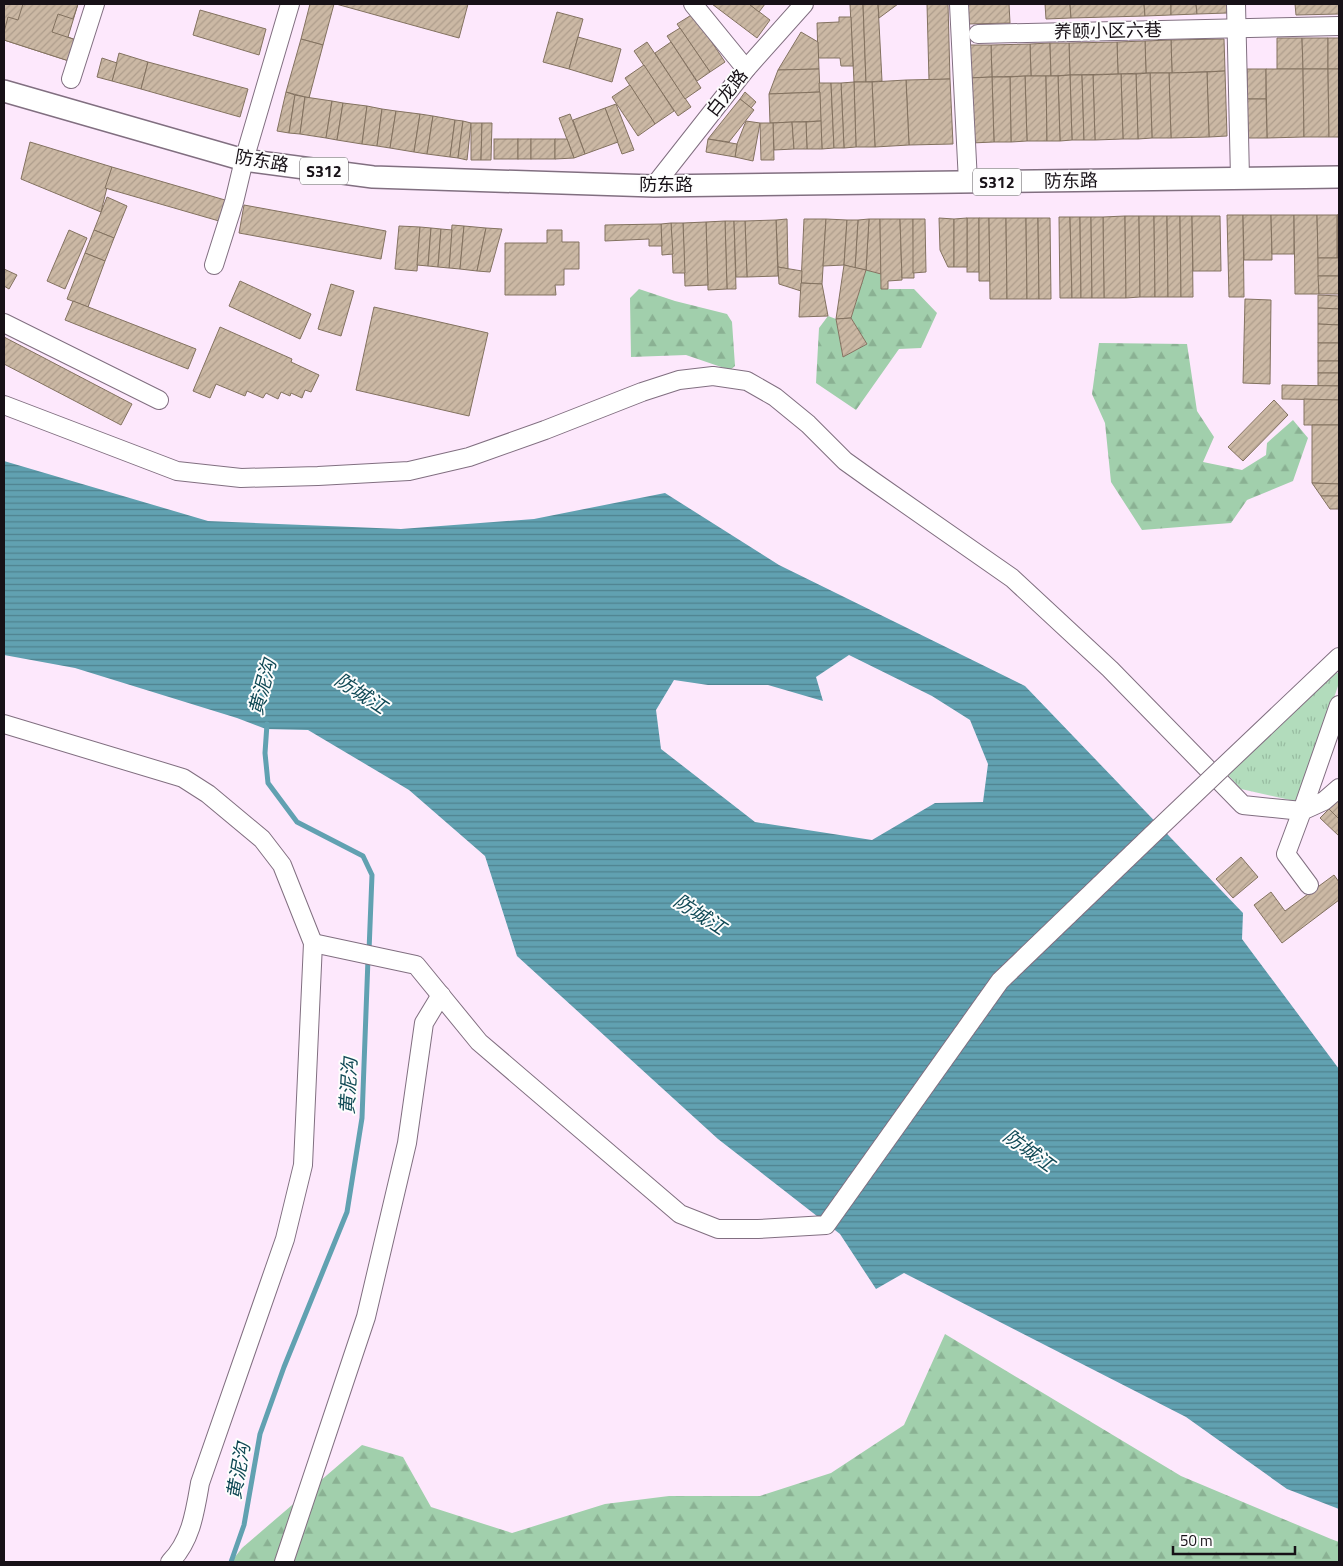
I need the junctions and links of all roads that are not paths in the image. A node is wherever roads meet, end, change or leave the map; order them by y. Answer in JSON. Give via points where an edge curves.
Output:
{"nodes":[{"id":1,"x":95,"y":4,"type":"edge"},
{"id":2,"x":290,"y":4,"type":"edge"},
{"id":3,"x":693,"y":4,"type":"edge"},
{"id":4,"x":804,"y":4,"type":"edge"},
{"id":5,"x":959,"y":4,"type":"edge"},
{"id":6,"x":1236,"y":4,"type":"edge"},
{"id":7,"x":1339,"y":26,"type":"edge"},
{"id":8,"x":1237,"y":28,"type":"junction"},
{"id":9,"x":978,"y":34,"type":"dead end"},
{"id":10,"x":746,"y":69,"type":"junction"},
{"id":11,"x":72,"y":79,"type":"dead end"},
{"id":12,"x":4,"y":91,"type":"edge"},
{"id":13,"x":244,"y":160,"type":"junction"},
{"id":14,"x":1339,"y":177,"type":"edge"},
{"id":15,"x":1240,"y":178,"type":"junction"},
{"id":16,"x":968,"y":182,"type":"junction"},
{"id":17,"x":654,"y":186,"type":"junction"},
{"id":18,"x":214,"y":265,"type":"dead end"},
{"id":19,"x":4,"y":322,"type":"edge"},
{"id":20,"x":159,"y":400,"type":"dead end"},
{"id":21,"x":4,"y":405,"type":"edge"},
{"id":22,"x":1339,"y":657,"type":"edge"},
{"id":23,"x":1339,"y":705,"type":"edge"},
{"id":24,"x":4,"y":724,"type":"edge"},
{"id":25,"x":1339,"y":788,"type":"edge"},
{"id":26,"x":1302,"y":811,"type":"junction"},
{"id":27,"x":1309,"y":885,"type":"dead end"},
{"id":28,"x":313,"y":943,"type":"junction"},
{"id":29,"x":441,"y":995,"type":"junction"},
{"id":30,"x":170,"y":1562,"type":"edge"},
{"id":31,"x":284,"y":1562,"type":"edge"}],
"edges":[{"from":1,"to":11,"type":"street"},
{"from":2,"to":13,"type":"street"},
{"from":3,"to":10,"type":"street"},
{"from":4,"to":10,"type":"street","name":"白龙路"},
{"from":5,"to":16,"type":"street"},
{"from":6,"to":8,"type":"street"},
{"from":7,"to":8,"type":"street","name":"养颐小区六巷"},
{"from":8,"to":9,"type":"street","name":"养颐小区六巷"},
{"from":8,"to":15,"type":"street"},
{"from":10,"to":17,"type":"street","name":"白龙路"},
{"from":12,"to":13,"type":"main road","name":"防东路","number":"S312"},
{"from":13,"to":17,"type":"main road","name":"防东路","number":"S312","via":[[372,177]]},
{"from":13,"to":18,"type":"street"},
{"from":14,"to":15,"type":"main road","name":"防东路","number":"S312"},
{"from":15,"to":16,"type":"main road","name":"防东路","number":"S312"},
{"from":16,"to":17,"type":"main road","name":"防东路","number":"S312"},
{"from":19,"to":20,"type":"street"},
{"from":21,"to":26,"type":"street","via":[[176,471],[241,478],[318,476],[409,471],[469,457],[679,380],[713,376],[747,381],[775,397],[845,461],[1012,578],[1110,669],[1243,805]]},
{"from":22,"to":29,"type":"street","bridge":true,"via":[[1000,981],[826,1225],[718,1228],[680,1214],[479,1042]]},
{"from":23,"to":26,"type":"street"},
{"from":24,"to":28,"type":"street","via":[[183,778],[208,794],[262,839],[282,865]]},
{"from":25,"to":26,"type":"street","via":[[1324,801]]},
{"from":26,"to":27,"type":"street","via":[[1286,854]]},
{"from":28,"to":29,"type":"street","via":[[416,965]]},
{"from":28,"to":30,"type":"street","via":[[303,1165],[285,1239],[200,1483],[194,1520],[184,1543]]},
{"from":29,"to":31,"type":"street","via":[[424,1023],[407,1143],[366,1317]]}]}
